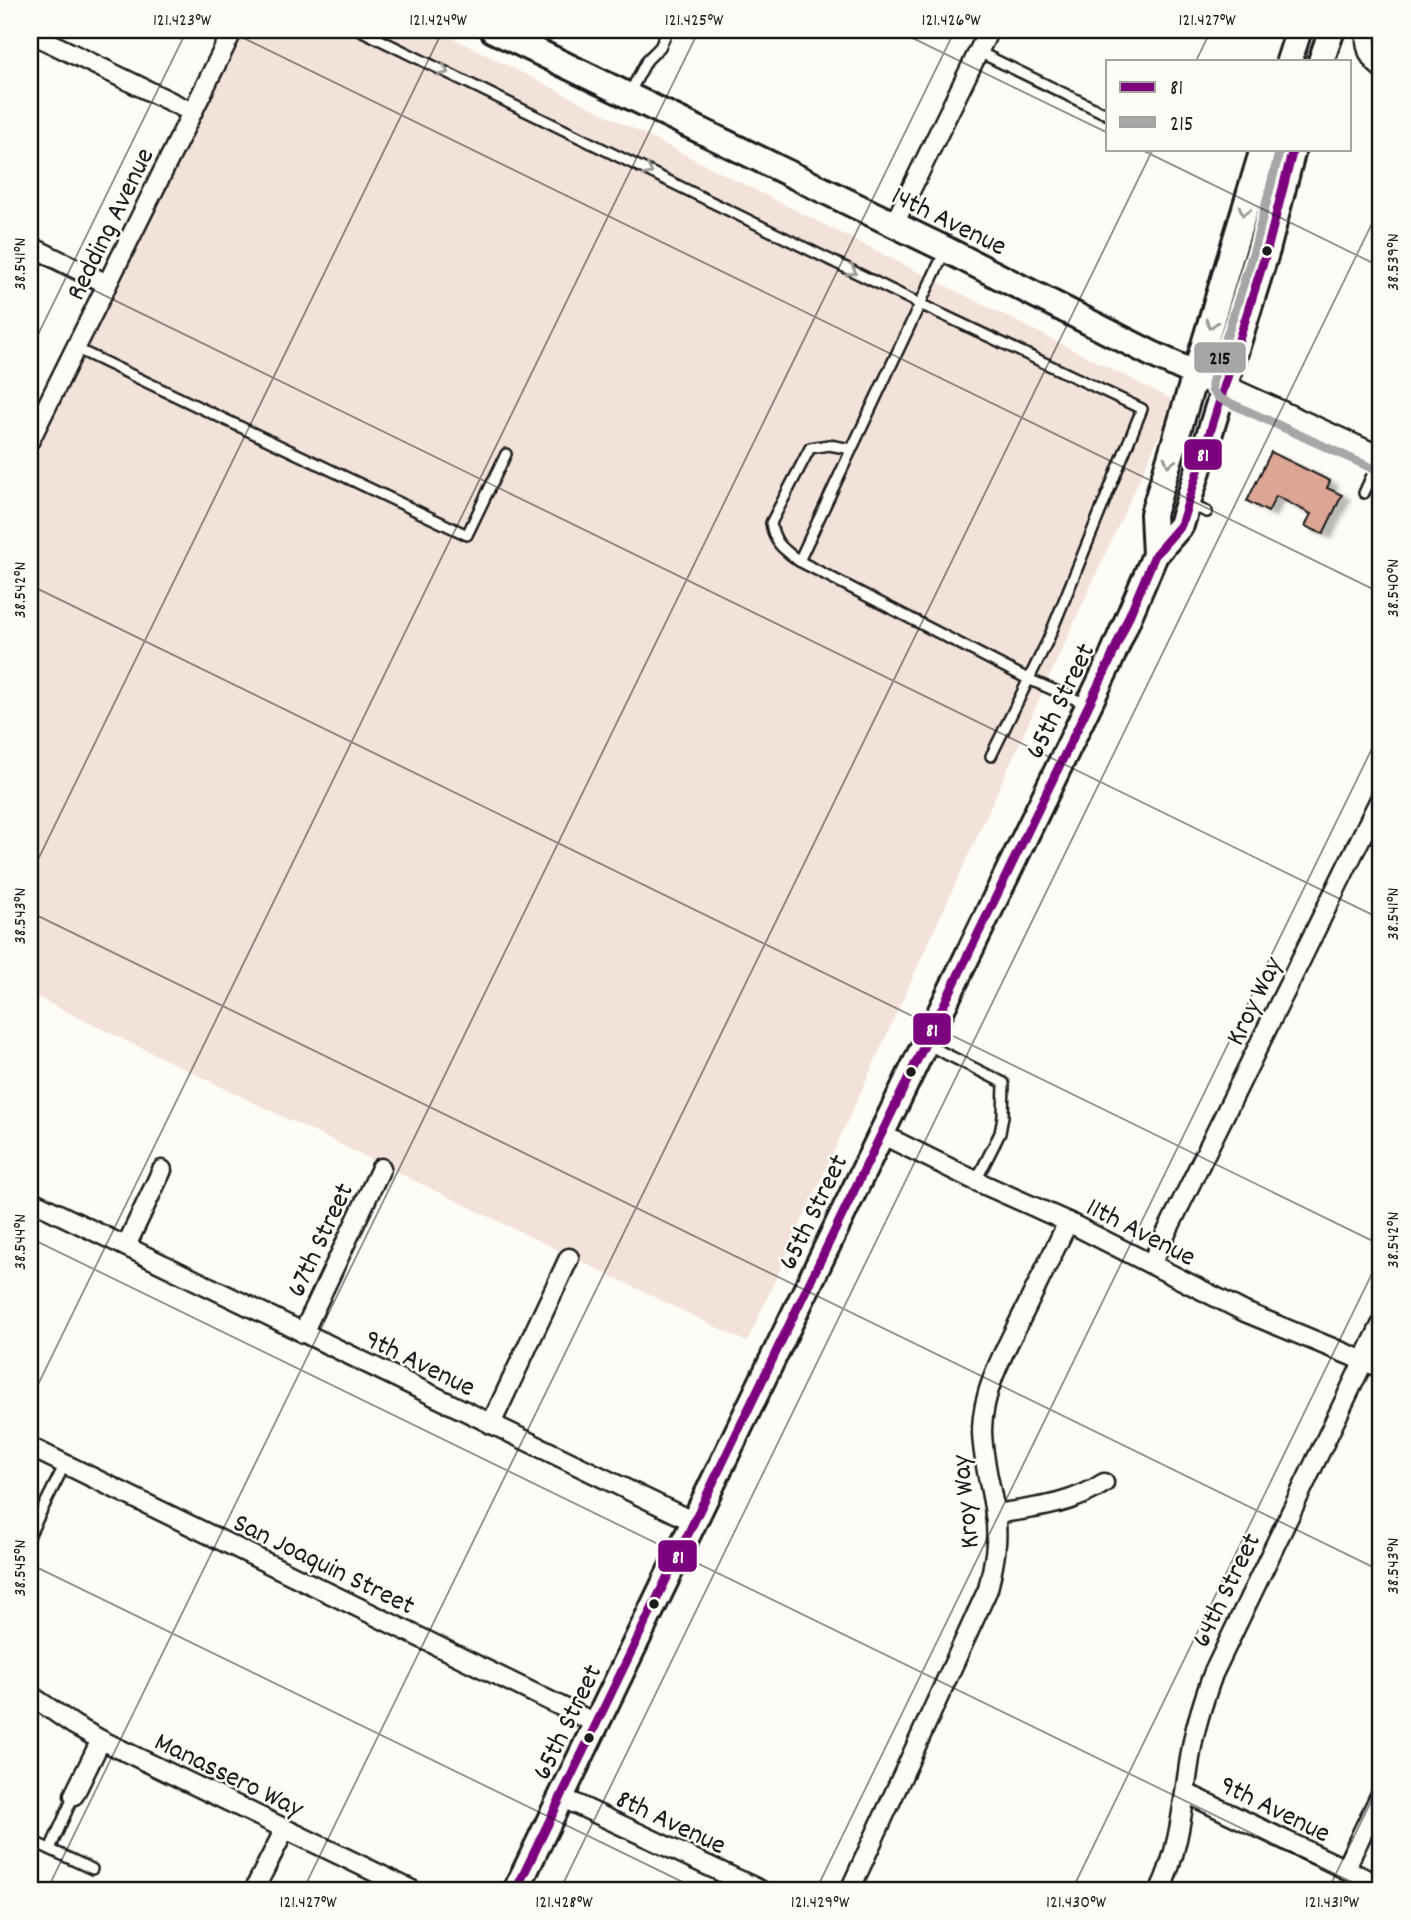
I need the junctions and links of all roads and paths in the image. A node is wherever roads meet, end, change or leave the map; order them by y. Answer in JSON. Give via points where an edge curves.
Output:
{"nodes":[{"id":1,"x":233,"y":30,"type":"edge"},
{"id":2,"x":360,"y":30,"type":"edge"},
{"id":3,"x":493,"y":30,"type":"edge"},
{"id":4,"x":668,"y":30,"type":"edge"},
{"id":5,"x":989,"y":30,"type":"edge"},
{"id":6,"x":1298,"y":30,"type":"edge"},
{"id":7,"x":1332,"y":30,"type":"edge"},
{"id":8,"x":1366,"y":30,"type":"edge"},
{"id":9,"x":30,"y":33,"type":"edge"},
{"id":10,"x":979,"y":52,"type":"junction"},
{"id":11,"x":1289,"y":60,"type":"edge"},
{"id":12,"x":1321,"y":60,"type":"edge"},
{"id":13,"x":1381,"y":68,"type":"edge"},
{"id":14,"x":628,"y":95,"type":"junction"},
{"id":15,"x":192,"y":112,"type":"junction"},
{"id":16,"x":1106,"y":114,"type":"edge"},
{"id":17,"x":1263,"y":150,"type":"edge"},
{"id":18,"x":1293,"y":150,"type":"edge"},
{"id":19,"x":894,"y":224,"type":"junction"},
{"id":20,"x":30,"y":246,"type":"edge"},
{"id":21,"x":945,"y":249,"type":"junction"},
{"id":22,"x":107,"y":284,"type":"junction"},
{"id":23,"x":920,"y":304,"type":"junction"},
{"id":24,"x":75,"y":348,"type":"junction"},
{"id":25,"x":1196,"y":374,"type":"junction"},
{"id":26,"x":1224,"y":387,"type":"junction"},
{"id":27,"x":30,"y":440,"type":"edge"},
{"id":28,"x":851,"y":449,"type":"junction"},
{"id":29,"x":506,"y":454,"type":"dead end"},
{"id":30,"x":1380,"y":459,"type":"edge"},
{"id":31,"x":1364,"y":493,"type":"dead end"},
{"id":32,"x":1155,"y":555,"type":"junction"},
{"id":33,"x":799,"y":561,"type":"junction"},
{"id":34,"x":1028,"y":678,"type":"junction"},
{"id":35,"x":1084,"y":704,"type":"dead end"},
{"id":36,"x":991,"y":756,"type":"dead end"},
{"id":37,"x":1381,"y":797,"type":"edge"},
{"id":38,"x":924,"y":1043,"type":"junction"},
{"id":39,"x":881,"y":1134,"type":"junction"},
{"id":40,"x":381,"y":1168,"type":"dead end"},
{"id":41,"x":162,"y":1170,"type":"dead end"},
{"id":42,"x":976,"y":1181,"type":"junction"},
{"id":43,"x":30,"y":1200,"type":"edge"},
{"id":44,"x":1068,"y":1222,"type":"junction"},
{"id":45,"x":126,"y":1246,"type":"junction"},
{"id":46,"x":569,"y":1258,"type":"dead end"},
{"id":47,"x":1151,"y":1264,"type":"junction"},
{"id":48,"x":1381,"y":1325,"type":"edge"},
{"id":49,"x":303,"y":1332,"type":"junction"},
{"id":50,"x":1364,"y":1361,"type":"junction"},
{"id":51,"x":1381,"y":1368,"type":"edge"},
{"id":52,"x":491,"y":1424,"type":"junction"},
{"id":53,"x":30,"y":1447,"type":"edge"},
{"id":54,"x":65,"y":1464,"type":"junction"},
{"id":55,"x":1104,"y":1483,"type":"dead end"},
{"id":56,"x":995,"y":1514,"type":"junction"},
{"id":57,"x":694,"y":1522,"type":"junction"},
{"id":58,"x":30,"y":1534,"type":"edge"},
{"id":59,"x":30,"y":1695,"type":"edge"},
{"id":60,"x":597,"y":1724,"type":"junction"},
{"id":61,"x":101,"y":1740,"type":"junction"},
{"id":62,"x":1186,"y":1793,"type":"junction"},
{"id":63,"x":1381,"y":1794,"type":"edge"},
{"id":64,"x":74,"y":1796,"type":"joint"},
{"id":65,"x":561,"y":1797,"type":"junction"},
{"id":66,"x":285,"y":1829,"type":"junction"},
{"id":67,"x":30,"y":1840,"type":"edge"},
{"id":68,"x":50,"y":1850,"type":"junction"},
{"id":69,"x":92,"y":1869,"type":"dead end"},
{"id":70,"x":1345,"y":1869,"type":"junction"},
{"id":71,"x":1381,"y":1886,"type":"edge"},
{"id":72,"x":256,"y":1887,"type":"edge"},
{"id":73,"x":412,"y":1890,"type":"edge"},
{"id":74,"x":516,"y":1890,"type":"edge"},
{"id":75,"x":760,"y":1890,"type":"edge"},
{"id":76,"x":850,"y":1890,"type":"edge"},
{"id":77,"x":1160,"y":1890,"type":"edge"}],
"edges":[{"from":1,"to":15,"type":"street","name":"Redding Avenue"},
{"from":2,"to":23,"type":"lane","one_way":true},
{"from":3,"to":14,"type":"main road","name":"14th Avenue"},
{"from":4,"to":14,"type":"lane"},
{"from":5,"to":10,"type":"street"},
{"from":6,"to":11,"type":"main road"},
{"from":7,"to":12,"type":"main road"},
{"from":8,"to":13,"type":"street","via":[[1367,52]]},
{"from":9,"to":15,"type":"street"},
{"from":10,"to":16,"type":"lane"},
{"from":10,"to":19,"type":"street"},
{"from":14,"to":19,"type":"main road","name":"14th Avenue"},
{"from":15,"to":22,"type":"street","name":"Redding Avenue"},
{"from":17,"to":25,"type":"main road","name":"65th Street","one_way":true},
{"from":18,"to":26,"type":"main road","name":"65th Street"},
{"from":19,"to":21,"type":"main road","name":"14th Avenue"},
{"from":20,"to":22,"type":"street"},
{"from":21,"to":23,"type":"lane"},
{"from":21,"to":25,"type":"main road","name":"14th Avenue"},
{"from":22,"to":24,"type":"street","name":"Redding Avenue"},
{"from":23,"to":28,"type":"lane"},
{"from":23,"to":34,"type":"lane","via":[[1142,409],[1048,640]]},
{"from":24,"to":27,"type":"street","name":"Redding Avenue"},
{"from":24,"to":29,"type":"lane","via":[[467,535]]},
{"from":25,"to":26,"type":"main road","name":"14th Avenue"},
{"from":25,"to":32,"type":"main road","name":"65th Street","one_way":true,"via":[[1153,514]]},
{"from":26,"to":30,"type":"street","name":"14th Avenue"},
{"from":26,"to":32,"type":"main road","name":"65th Street","via":[[1198,508]]},
{"from":28,"to":33,"type":"lane"},
{"from":28,"to":33,"type":"lane","via":[[810,448],[771,523],[779,547]]},
{"from":30,"to":31,"type":"lane"},
{"from":32,"to":38,"type":"main road","name":"65th Street","via":[[1122,635]]},
{"from":33,"to":34,"type":"lane"},
{"from":34,"to":35,"type":"lane"},
{"from":34,"to":36,"type":"lane"},
{"from":37,"to":47,"type":"street","name":"Kroy Way"},
{"from":38,"to":39,"type":"main road","name":"65th Street"},
{"from":38,"to":42,"type":"lane","via":[[1004,1083],[1000,1133]]},
{"from":39,"to":42,"type":"street","name":"11th Avenue"},
{"from":39,"to":57,"type":"main road","name":"65th Street"},
{"from":40,"to":49,"type":"street","name":"67th Street"},
{"from":41,"to":45,"type":"street"},
{"from":42,"to":44,"type":"street","name":"11th Avenue"},
{"from":43,"to":45,"type":"street","name":"9th Avenue"},
{"from":44,"to":47,"type":"street","name":"11th Avenue"},
{"from":44,"to":56,"type":"street","name":"Kroy Way","via":[[998,1364],[985,1403],[983,1457]]},
{"from":45,"to":49,"type":"street","name":"9th Avenue"},
{"from":46,"to":52,"type":"street"},
{"from":47,"to":50,"type":"street","name":"11th Avenue","via":[[1245,1312]]},
{"from":48,"to":50,"type":"street","name":"64th Street"},
{"from":49,"to":52,"type":"street","name":"9th Avenue"},
{"from":50,"to":51,"type":"street","name":"11th Avenue"},
{"from":50,"to":62,"type":"street","name":"64th Street","via":[[1213,1674],[1201,1706]]},
{"from":52,"to":57,"type":"street","name":"9th Avenue"},
{"from":53,"to":54,"type":"street","name":"San Joaquin Street"},
{"from":54,"to":58,"type":"lane"},
{"from":54,"to":60,"type":"street","name":"San Joaquin Street"},
{"from":55,"to":56,"type":"street","via":[[1055,1505]]},
{"from":56,"to":76,"type":"street","name":"Kroy Way","via":[[995,1559],[989,1589]]},
{"from":57,"to":60,"type":"main road","name":"65th Street"},
{"from":59,"to":61,"type":"street","name":"Manassero Way"},
{"from":60,"to":65,"type":"main road","name":"65th Street"},
{"from":61,"to":64,"type":"street"},
{"from":61,"to":66,"type":"street","name":"Manassero Way"},
{"from":62,"to":70,"type":"street","name":"9th Avenue"},
{"from":62,"to":77,"type":"street","name":"64th Street","via":[[1174,1853]]},
{"from":63,"to":70,"type":"street"},
{"from":64,"to":68,"type":"lane"},
{"from":65,"to":74,"type":"main road","name":"65th Street"},
{"from":65,"to":75,"type":"street","name":"8th Avenue"},
{"from":66,"to":72,"type":"street"},
{"from":66,"to":73,"type":"street","name":"Manassero Way"},
{"from":67,"to":68,"type":"lane"},
{"from":68,"to":69,"type":"lane"},
{"from":70,"to":71,"type":"street","name":"9th Avenue"}]}
